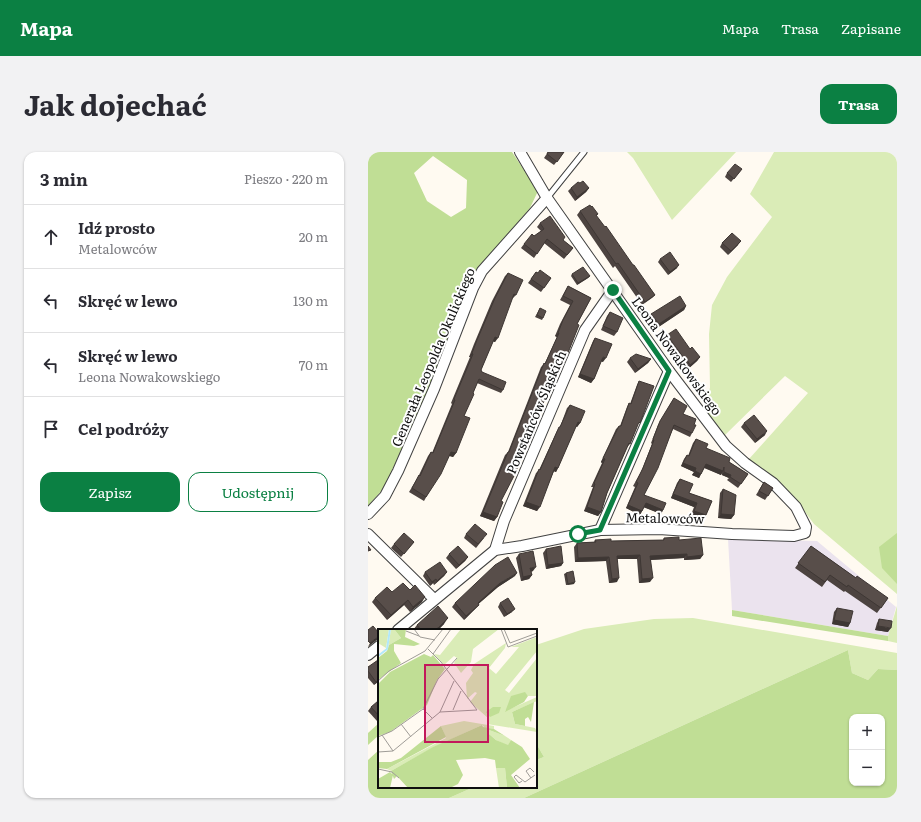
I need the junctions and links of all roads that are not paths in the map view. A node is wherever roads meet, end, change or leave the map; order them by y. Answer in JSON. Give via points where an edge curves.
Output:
{"nodes":[{"id":1,"x":520,"y":152,"type":"edge"},
{"id":2,"x":584,"y":152,"type":"edge"},
{"id":3,"x":547,"y":198,"type":"junction"},
{"id":4,"x":613,"y":290,"type":"junction"},
{"id":5,"x":669,"y":371,"type":"junction"},
{"id":6,"x":368,"y":514,"type":"edge"},
{"id":7,"x":600,"y":530,"type":"junction"},
{"id":8,"x":368,"y":534,"type":"edge"},
{"id":9,"x":794,"y":536,"type":"joint"},
{"id":10,"x":495,"y":550,"type":"junction"},
{"id":11,"x":434,"y":599,"type":"junction"},
{"id":12,"x":399,"y":629,"type":"edge"},
{"id":13,"x":378,"y":647,"type":"edge"},
{"id":14,"x":368,"y":655,"type":"edge"}],
"edges":[{"from":1,"to":3,"type":"street","name":"Leona Nowakowskiego"},
{"from":2,"to":3,"type":"lane"},
{"from":3,"to":4,"type":"street","name":"Leona Nowakowskiego"},
{"from":3,"to":6,"type":"street","name":"Generała Leopolda Okulickiego","via":[[482,272],[473,288],[434,389],[398,471],[385,496]]},
{"from":4,"to":5,"type":"street","name":"Leona Nowakowskiego"},
{"from":4,"to":10,"type":"street","name":"Powstańców Śląskich","via":[[586,330],[504,521]]},
{"from":5,"to":7,"type":"street"},
{"from":5,"to":9,"type":"street","name":"Leona Nowakowskiego","via":[[726,446],[773,483],[796,507],[806,527],[804,533]]},
{"from":7,"to":9,"type":"street","name":"Metalowców","via":[[659,529]]},
{"from":7,"to":10,"type":"street","name":"Metalowców"},
{"from":8,"to":11,"type":"street"},
{"from":10,"to":11,"type":"street"},
{"from":11,"to":12,"type":"street"},
{"from":13,"to":14,"type":"street"}]}
